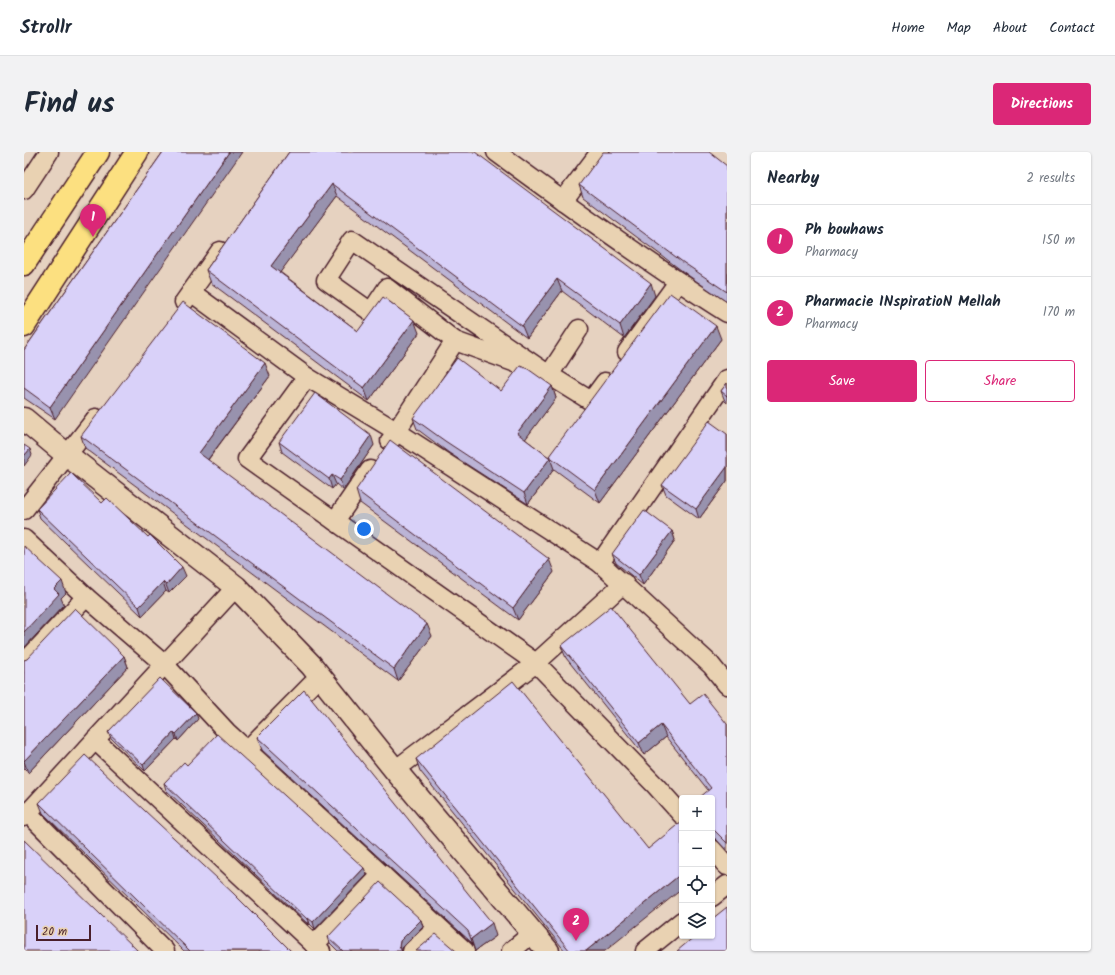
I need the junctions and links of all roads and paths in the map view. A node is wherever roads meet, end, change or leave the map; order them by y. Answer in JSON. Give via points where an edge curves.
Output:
{"nodes":[{"id":1,"x":48,"y":152,"type":"edge"},
{"id":2,"x":98,"y":152,"type":"edge"},
{"id":3,"x":137,"y":152,"type":"edge"},
{"id":4,"x":496,"y":152,"type":"edge"},
{"id":5,"x":600,"y":152,"type":"edge"},
{"id":6,"x":24,"y":190,"type":"edge"},
{"id":7,"x":562,"y":201,"type":"junction"},
{"id":8,"x":232,"y":234,"type":"edge"},
{"id":9,"x":24,"y":264,"type":"edge"},
{"id":10,"x":678,"y":282,"type":"junction"},
{"id":11,"x":191,"y":292,"type":"junction"},
{"id":12,"x":727,"y":313,"type":"edge"},
{"id":13,"x":172,"y":317,"type":"edge"},
{"id":14,"x":24,"y":326,"type":"edge"},
{"id":15,"x":579,"y":329,"type":"dead end"},
{"id":16,"x":456,"y":341,"type":"junction"},
{"id":17,"x":549,"y":375,"type":"junction"},
{"id":18,"x":307,"y":377,"type":"junction"},
{"id":19,"x":727,"y":379,"type":"edge"},
{"id":20,"x":105,"y":405,"type":"edge"},
{"id":21,"x":24,"y":419,"type":"edge"},
{"id":22,"x":396,"y":431,"type":"junction"},
{"id":23,"x":67,"y":455,"type":"junction"},
{"id":24,"x":24,"y":510,"type":"edge"},
{"id":25,"x":335,"y":521,"type":"junction"},
{"id":26,"x":24,"y":539,"type":"edge"},
{"id":27,"x":600,"y":563,"type":"junction"},
{"id":28,"x":624,"y":583,"type":"junction"},
{"id":29,"x":236,"y":587,"type":"junction"},
{"id":30,"x":86,"y":597,"type":"junction"},
{"id":31,"x":536,"y":663,"type":"junction"},
{"id":32,"x":24,"y":664,"type":"edge"},
{"id":33,"x":165,"y":665,"type":"junction"},
{"id":34,"x":320,"y":676,"type":"junction"},
{"id":35,"x":727,"y":685,"type":"edge"},
{"id":36,"x":95,"y":740,"type":"junction"},
{"id":37,"x":247,"y":750,"type":"junction"},
{"id":38,"x":395,"y":770,"type":"junction"},
{"id":39,"x":679,"y":812,"type":"edge"},
{"id":40,"x":26,"y":815,"type":"edge"},
{"id":41,"x":715,"y":852,"type":"edge"},
{"id":42,"x":727,"y":866,"type":"edge"},
{"id":43,"x":382,"y":874,"type":"junction"},
{"id":44,"x":727,"y":885,"type":"edge"},
{"id":45,"x":715,"y":895,"type":"edge"},
{"id":46,"x":679,"y":923,"type":"edge"},
{"id":47,"x":438,"y":927,"type":"junction"},
{"id":48,"x":533,"y":933,"type":"junction"},
{"id":49,"x":318,"y":948,"type":"edge"},
{"id":50,"x":165,"y":951,"type":"edge"},
{"id":51,"x":412,"y":951,"type":"edge"},
{"id":52,"x":465,"y":951,"type":"edge"},
{"id":53,"x":511,"y":951,"type":"edge"},
{"id":54,"x":548,"y":951,"type":"edge"},
{"id":55,"x":645,"y":951,"type":"edge"}],
"edges":[{"from":1,"to":6,"type":"street"},
{"from":2,"to":9,"type":"highway"},
{"from":3,"to":14,"type":"highway"},
{"from":4,"to":7,"type":"street"},
{"from":5,"to":7,"type":"street"},
{"from":7,"to":10,"type":"street"},
{"from":8,"to":11,"type":"street"},
{"from":10,"to":12,"type":"street"},
{"from":10,"to":17,"type":"street","via":[[591,401]]},
{"from":11,"to":13,"type":"street"},
{"from":11,"to":18,"type":"street"},
{"from":15,"to":17,"type":"street"},
{"from":16,"to":17,"type":"street"},
{"from":16,"to":17,"type":"street","via":[[387,288],[371,312],[326,280],[352,240]]},
{"from":16,"to":22,"type":"street"},
{"from":18,"to":22,"type":"street"},
{"from":18,"to":25,"type":"street","via":[[247,458]]},
{"from":19,"to":27,"type":"street"},
{"from":20,"to":23,"type":"street"},
{"from":21,"to":23,"type":"street"},
{"from":22,"to":25,"type":"street"},
{"from":22,"to":27,"type":"street"},
{"from":23,"to":24,"type":"street"},
{"from":23,"to":29,"type":"street"},
{"from":25,"to":31,"type":"street"},
{"from":26,"to":30,"type":"street"},
{"from":27,"to":28,"type":"street"},
{"from":28,"to":31,"type":"street"},
{"from":28,"to":35,"type":"street","via":[[711,665]]},
{"from":29,"to":33,"type":"street"},
{"from":29,"to":34,"type":"street"},
{"from":30,"to":32,"type":"street"},
{"from":30,"to":33,"type":"street"},
{"from":31,"to":38,"type":"street"},
{"from":31,"to":39,"type":"street"},
{"from":33,"to":36,"type":"street"},
{"from":33,"to":37,"type":"street"},
{"from":34,"to":37,"type":"street"},
{"from":34,"to":38,"type":"street"},
{"from":36,"to":40,"type":"street"},
{"from":36,"to":49,"type":"street"},
{"from":37,"to":43,"type":"street"},
{"from":38,"to":48,"type":"street"},
{"from":40,"to":50,"type":"street"},
{"from":41,"to":42,"type":"street"},
{"from":43,"to":47,"type":"street"},
{"from":43,"to":49,"type":"street"},
{"from":44,"to":45,"type":"street"},
{"from":46,"to":55,"type":"street"},
{"from":47,"to":51,"type":"street"},
{"from":47,"to":52,"type":"street"},
{"from":48,"to":53,"type":"street"},
{"from":48,"to":54,"type":"street"}]}
